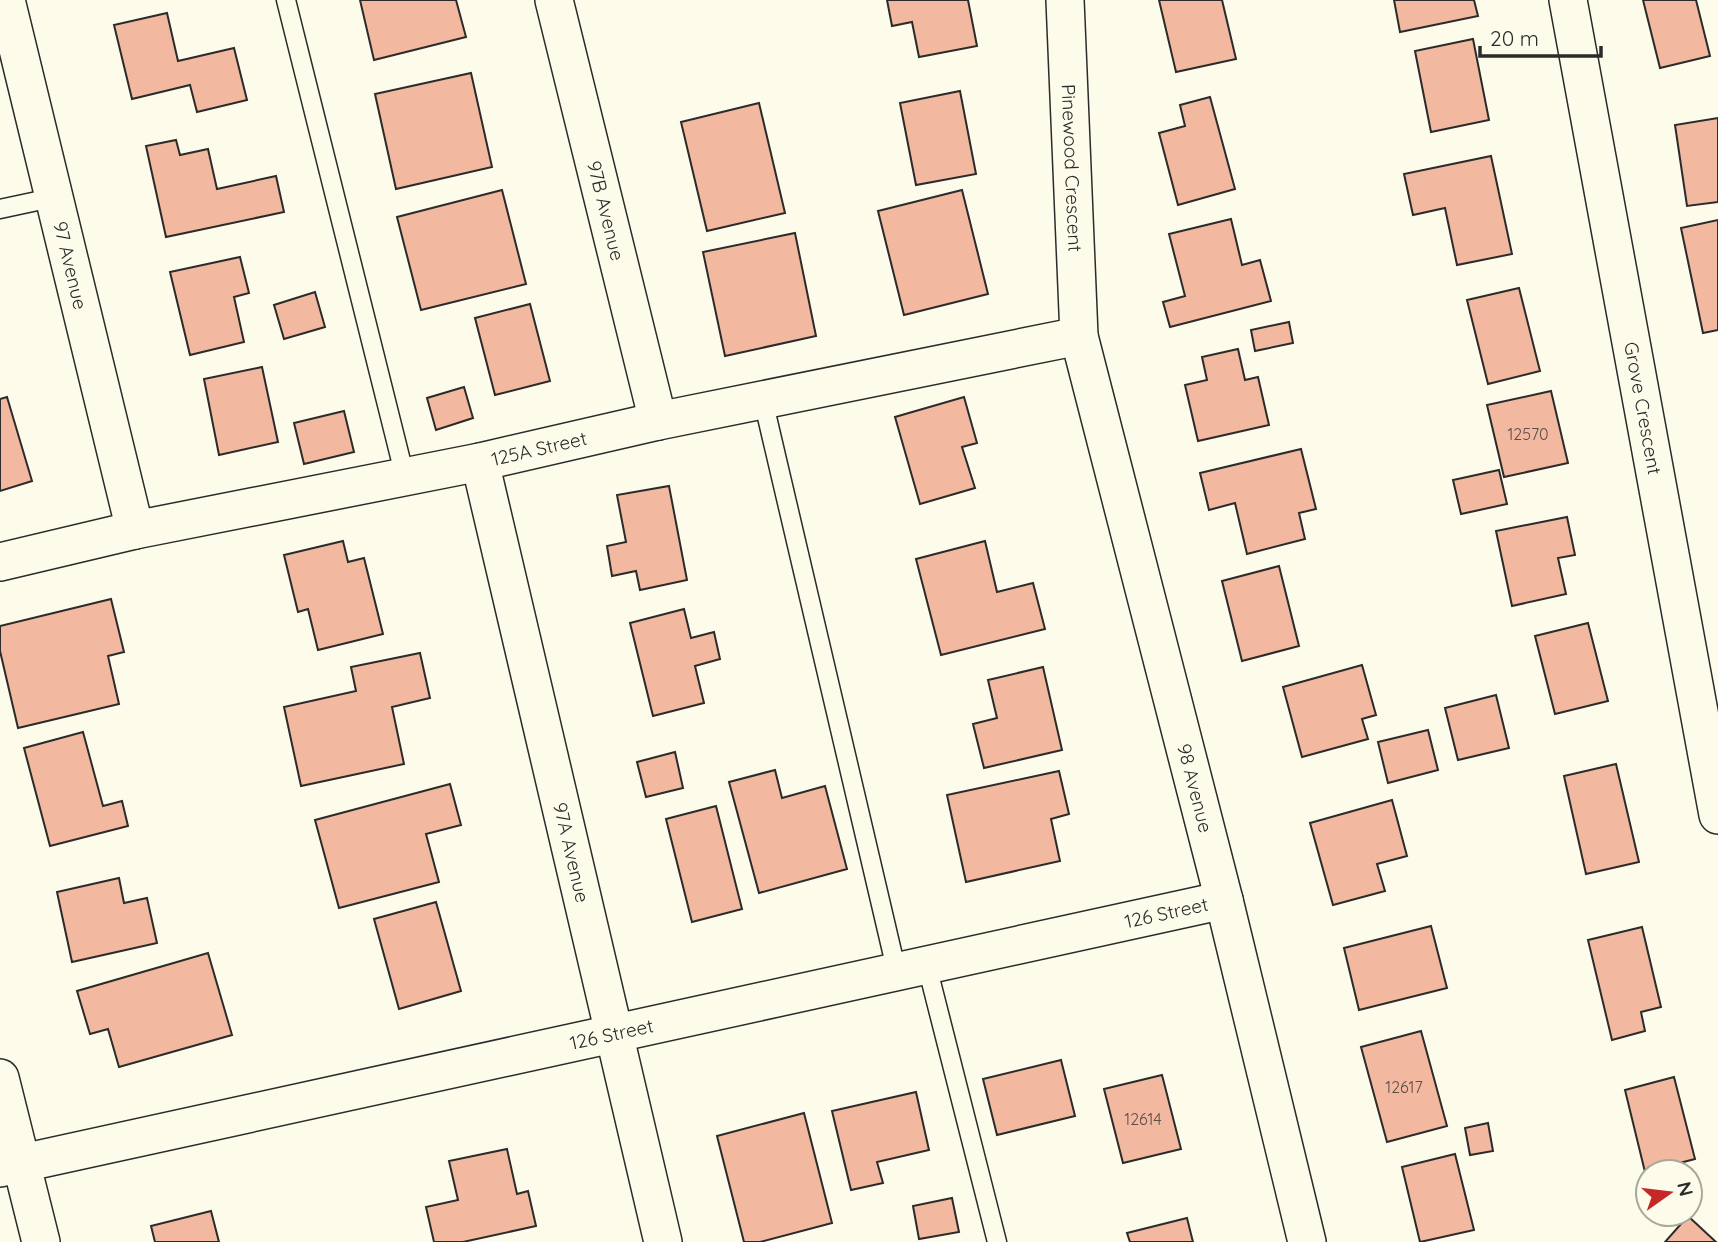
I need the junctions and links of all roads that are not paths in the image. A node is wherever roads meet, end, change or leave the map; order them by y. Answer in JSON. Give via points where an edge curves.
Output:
{"nodes":[{"id":1,"x":6,"y":0,"type":"edge"},
{"id":2,"x":286,"y":0,"type":"edge"},
{"id":3,"x":554,"y":0,"type":"edge"},
{"id":4,"x":1065,"y":0,"type":"edge"},
{"id":5,"x":1568,"y":0,"type":"edge"},
{"id":6,"x":56,"y":197,"type":"junction"},
{"id":7,"x":0,"y":209,"type":"edge"},
{"id":8,"x":1079,"y":336,"type":"junction"},
{"id":9,"x":763,"y":400,"type":"junction"},
{"id":10,"x":657,"y":421,"type":"junction"},
{"id":11,"x":480,"y":462,"type":"junction"},
{"id":12,"x":405,"y":477,"type":"junction"},
{"id":13,"x":135,"y":530,"type":"junction"},
{"id":14,"x":0,"y":562,"type":"edge"},
{"id":15,"x":1718,"y":815,"type":"edge"},
{"id":16,"x":1224,"y":901,"type":"junction"},
{"id":17,"x":912,"y":970,"type":"junction"},
{"id":18,"x":613,"y":1036,"type":"junction"},
{"id":19,"x":0,"y":1078,"type":"edge"},
{"id":20,"x":11,"y":1166,"type":"edge"},
{"id":21,"x":41,"y":1242,"type":"edge"},
{"id":22,"x":663,"y":1242,"type":"edge"},
{"id":23,"x":997,"y":1242,"type":"edge"},
{"id":24,"x":1307,"y":1242,"type":"edge"}],
"edges":[{"from":1,"to":6,"type":"street","name":"97 Avenue"},
{"from":2,"to":12,"type":"lane"},
{"from":3,"to":10,"type":"street","name":"97B Avenue"},
{"from":4,"to":8,"type":"street","name":"Pinewood Crescent"},
{"from":5,"to":15,"type":"street","name":"Grove Crescent"},
{"from":6,"to":7,"type":"lane"},
{"from":6,"to":13,"type":"street","name":"97 Avenue"},
{"from":8,"to":9,"type":"street","name":"125A Street"},
{"from":8,"to":16,"type":"street","name":"98 Avenue"},
{"from":9,"to":10,"type":"street","name":"125A Street"},
{"from":9,"to":17,"type":"lane"},
{"from":10,"to":11,"type":"street","name":"125A Street"},
{"from":11,"to":12,"type":"street","name":"125A Street"},
{"from":11,"to":18,"type":"street","name":"97A Avenue"},
{"from":12,"to":13,"type":"street","name":"125A Street"},
{"from":13,"to":14,"type":"street","name":"125A Street"},
{"from":16,"to":17,"type":"street","name":"126 Street"},
{"from":16,"to":24,"type":"street","name":"98 Avenue"},
{"from":17,"to":18,"type":"street","name":"126 Street"},
{"from":17,"to":23,"type":"lane"},
{"from":18,"to":20,"type":"street","name":"126 Street"},
{"from":18,"to":22,"type":"street","name":"97A Avenue"},
{"from":19,"to":20,"type":"street"},
{"from":20,"to":21,"type":"street"}]}
